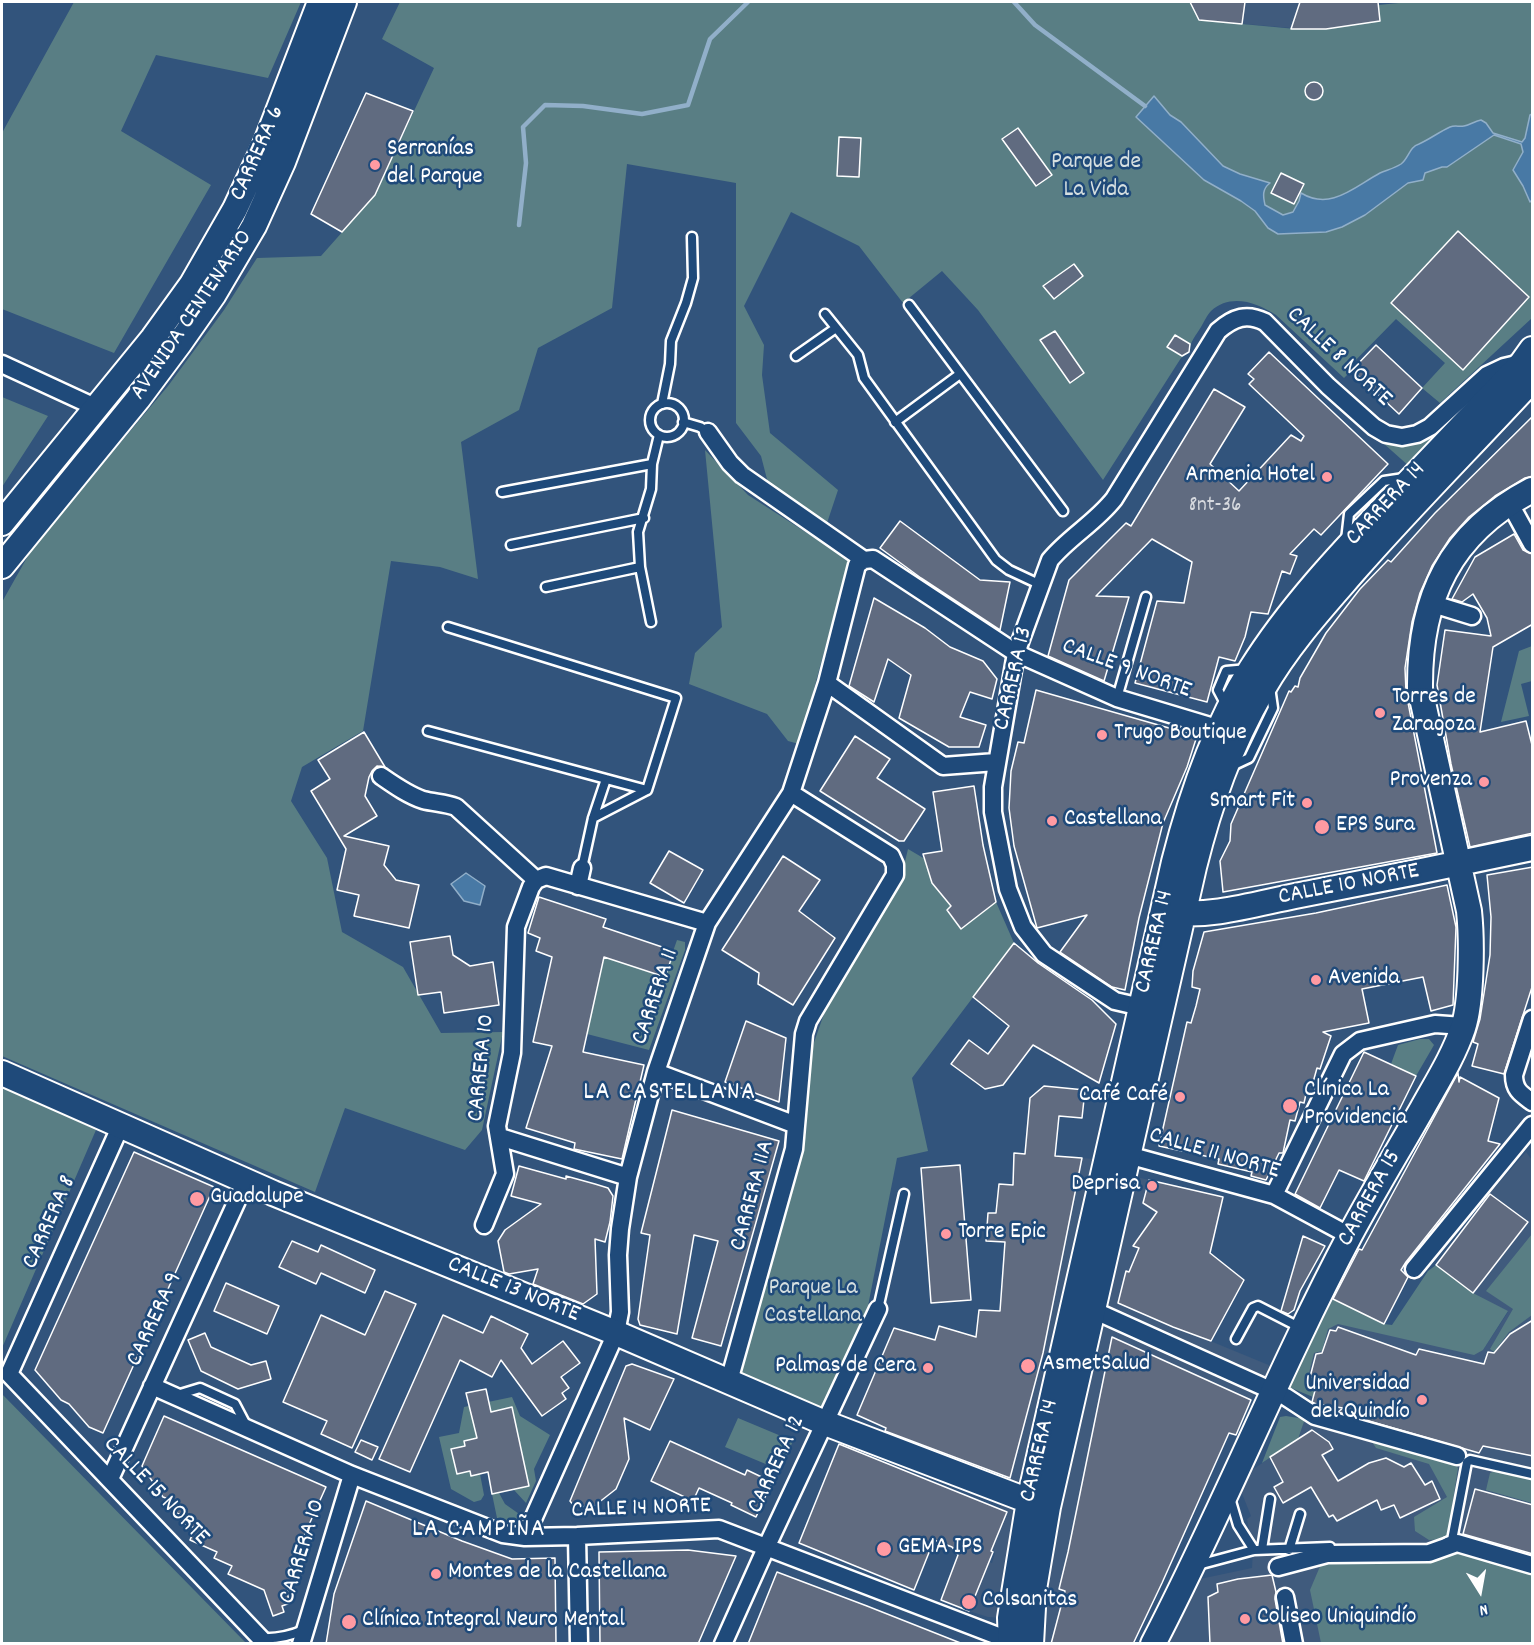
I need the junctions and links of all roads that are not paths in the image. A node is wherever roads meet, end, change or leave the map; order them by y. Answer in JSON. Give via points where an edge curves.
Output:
{"nodes":[{"id":1,"x":320,"y":2,"type":"edge"},
{"id":2,"x":344,"y":2,"type":"edge"},
{"id":3,"x":692,"y":237,"type":"dead end"},
{"id":4,"x":909,"y":305,"type":"dead end"},
{"id":5,"x":825,"y":314,"type":"dead end"},
{"id":6,"x":1240,"y":317,"type":"joint"},
{"id":7,"x":836,"y":328,"type":"junction"},
{"id":8,"x":796,"y":357,"type":"dead end"},
{"id":9,"x":2,"y":364,"type":"edge"},
{"id":10,"x":1529,"y":364,"type":"edge"},
{"id":11,"x":960,"y":374,"type":"junction"},
{"id":12,"x":662,"y":404,"type":"junction"},
{"id":13,"x":95,"y":407,"type":"junction"},
{"id":14,"x":683,"y":422,"type":"junction"},
{"id":15,"x":895,"y":422,"type":"junction"},
{"id":16,"x":708,"y":432,"type":"joint"},
{"id":17,"x":659,"y":435,"type":"junction"},
{"id":18,"x":652,"y":464,"type":"junction"},
{"id":19,"x":1533,"y":490,"type":"edge"},
{"id":20,"x":502,"y":492,"type":"dead end"},
{"id":21,"x":1509,"y":502,"type":"junction"},
{"id":22,"x":1063,"y":511,"type":"dead end"},
{"id":23,"x":644,"y":518,"type":"junction"},
{"id":24,"x":2,"y":523,"type":"edge"},
{"id":25,"x":1533,"y":544,"type":"edge"},
{"id":26,"x":510,"y":545,"type":"dead end"},
{"id":27,"x":864,"y":560,"type":"junction"},
{"id":28,"x":2,"y":566,"type":"edge"},
{"id":29,"x":640,"y":567,"type":"junction"},
{"id":30,"x":1041,"y":585,"type":"junction"},
{"id":31,"x":546,"y":587,"type":"dead end"},
{"id":32,"x":1146,"y":597,"type":"dead end"},
{"id":33,"x":1430,"y":603,"type":"junction"},
{"id":34,"x":1472,"y":616,"type":"dead end"},
{"id":35,"x":651,"y":622,"type":"dead end"},
{"id":36,"x":448,"y":627,"type":"dead end"},
{"id":37,"x":1016,"y":653,"type":"junction"},
{"id":38,"x":1260,"y":673,"type":"junction"},
{"id":39,"x":827,"y":682,"type":"junction"},
{"id":40,"x":1117,"y":698,"type":"junction"},
{"id":41,"x":1224,"y":719,"type":"junction"},
{"id":42,"x":428,"y":730,"type":"dead end"},
{"id":43,"x":996,"y":762,"type":"junction"},
{"id":44,"x":381,"y":776,"type":"dead end"},
{"id":45,"x":606,"y":779,"type":"junction"},
{"id":46,"x":647,"y":790,"type":"junction"},
{"id":47,"x":791,"y":793,"type":"junction"},
{"id":48,"x":593,"y":818,"type":"junction"},
{"id":49,"x":1533,"y":848,"type":"edge"},
{"id":50,"x":1460,"y":864,"type":"junction"},
{"id":51,"x":582,"y":868,"type":"joint"},
{"id":52,"x":536,"y":880,"type":"junction"},
{"id":53,"x":578,"y":886,"type":"junction"},
{"id":54,"x":1174,"y":912,"type":"junction"},
{"id":55,"x":707,"y":923,"type":"junction"},
{"id":56,"x":1141,"y":1007,"type":"junction"},
{"id":57,"x":1533,"y":1019,"type":"edge"},
{"id":58,"x":1463,"y":1026,"type":"junction"},
{"id":59,"x":656,"y":1072,"type":"junction"},
{"id":60,"x":2,"y":1073,"type":"edge"},
{"id":61,"x":1533,"y":1102,"type":"edge"},
{"id":62,"x":121,"y":1125,"type":"junction"},
{"id":63,"x":796,"y":1125,"type":"junction"},
{"id":64,"x":1533,"y":1125,"type":"edge"},
{"id":65,"x":500,"y":1137,"type":"junction"},
{"id":66,"x":1128,"y":1155,"type":"junction"},
{"id":67,"x":628,"y":1176,"type":"junction"},
{"id":68,"x":246,"y":1181,"type":"junction"},
{"id":69,"x":904,"y":1194,"type":"dead end"},
{"id":70,"x":1274,"y":1195,"type":"junction"},
{"id":71,"x":484,"y":1225,"type":"dead end"},
{"id":72,"x":1350,"y":1236,"type":"junction"},
{"id":73,"x":1414,"y":1269,"type":"dead end"},
{"id":74,"x":878,"y":1309,"type":"joint"},
{"id":75,"x":1093,"y":1310,"type":"junction"},
{"id":76,"x":1304,"y":1330,"type":"junction"},
{"id":77,"x":616,"y":1333,"type":"junction"},
{"id":78,"x":1236,"y":1339,"type":"dead end"},
{"id":79,"x":9,"y":1374,"type":"joint"},
{"id":80,"x":729,"y":1381,"type":"junction"},
{"id":81,"x":152,"y":1386,"type":"junction"},
{"id":82,"x":1266,"y":1389,"type":"junction"},
{"id":83,"x":825,"y":1423,"type":"junction"},
{"id":84,"x":1457,"y":1456,"type":"dead end"},
{"id":85,"x":1533,"y":1474,"type":"edge"},
{"id":86,"x":352,"y":1475,"type":"junction"},
{"id":87,"x":110,"y":1479,"type":"junction"},
{"id":88,"x":1228,"y":1489,"type":"junction"},
{"id":89,"x":1270,"y":1499,"type":"dead end"},
{"id":90,"x":1029,"y":1501,"type":"junction"},
{"id":91,"x":1300,"y":1514,"type":"dead end"},
{"id":92,"x":577,"y":1536,"type":"junction"},
{"id":93,"x":525,"y":1537,"type":"junction"},
{"id":94,"x":766,"y":1548,"type":"junction"},
{"id":95,"x":1258,"y":1550,"type":"junction"},
{"id":96,"x":1289,"y":1550,"type":"junction"},
{"id":97,"x":1533,"y":1565,"type":"edge"},
{"id":98,"x":1278,"y":1567,"type":"dead end"},
{"id":99,"x":1192,"y":1568,"type":"junction"},
{"id":100,"x":1285,"y":1597,"type":"dead end"},
{"id":101,"x":1003,"y":1635,"type":"edge"},
{"id":102,"x":303,"y":1637,"type":"edge"},
{"id":103,"x":264,"y":1641,"type":"edge"},
{"id":104,"x":579,"y":1644,"type":"edge"},
{"id":105,"x":723,"y":1644,"type":"edge"},
{"id":106,"x":1031,"y":1644,"type":"edge"},
{"id":107,"x":1153,"y":1644,"type":"edge"},
{"id":108,"x":1294,"y":1644,"type":"edge"}],
"edges":[{"from":1,"to":13,"type":"main road","name":"CARRERA 6","via":[[265,145],[235,209],[185,293]]},
{"from":2,"to":28,"type":"main road","name":"AVENIDA CENTENARIO","via":[[283,162],[254,226],[214,294],[138,399]]},
{"from":3,"to":12,"type":"lane","via":[[693,278],[671,341]]},
{"from":4,"to":11,"type":"lane"},
{"from":5,"to":7,"type":"lane"},
{"from":6,"to":10,"type":"street","name":"CALLE 8 NORTE","via":[[1254,316],[1265,322],[1374,427],[1402,437],[1430,427],[1487,375],[1504,367]]},
{"from":6,"to":30,"type":"street","name":"CARRERA 13","via":[[1218,331],[1114,500],[1060,548],[1050,560]]},
{"from":7,"to":8,"type":"lane"},
{"from":7,"to":15,"type":"lane","via":[[858,354],[864,378]]},
{"from":9,"to":13,"type":"street"},
{"from":10,"to":38,"type":"main road","name":"CARRERA 14","via":[[1402,518]]},
{"from":10,"to":38,"type":"main road","name":"CARRERA 14","via":[[1345,548],[1289,617]]},
{"from":11,"to":15,"type":"lane"},
{"from":11,"to":22,"type":"lane"},
{"from":12,"to":14,"type":"lane","via":[[676,406]]},
{"from":12,"to":17,"type":"lane","via":[[653,411],[650,421]]},
{"from":13,"to":24,"type":"main road","name":"CARRERA 6"},
{"from":14,"to":16,"type":"lane"},
{"from":14,"to":17,"type":"lane","via":[[674,435]]},
{"from":15,"to":30,"type":"lane","via":[[996,560]]},
{"from":16,"to":27,"type":"street","name":"CALLE 9 NORTE","via":[[742,475]]},
{"from":17,"to":18,"type":"lane"},
{"from":18,"to":20,"type":"lane"},
{"from":18,"to":23,"type":"lane"},
{"from":19,"to":21,"type":"main road","name":"CARRERA 15"},
{"from":21,"to":25,"type":"street"},
{"from":21,"to":33,"type":"main road","name":"CARRERA 15","via":[[1462,544]]},
{"from":23,"to":26,"type":"lane"},
{"from":23,"to":29,"type":"lane","via":[[638,532]]},
{"from":27,"to":37,"type":"street","name":"CALLE 9 NORTE","via":[[873,559]]},
{"from":27,"to":39,"type":"street","name":"CARRERA 11","via":[[857,565]]},
{"from":29,"to":31,"type":"lane"},
{"from":29,"to":35,"type":"lane"},
{"from":30,"to":37,"type":"street","name":"CARRERA 13"},
{"from":32,"to":40,"type":"lane"},
{"from":33,"to":34,"type":"street"},
{"from":33,"to":50,"type":"main road","name":"CARRERA 15","via":[[1420,656],[1420,689]]},
{"from":36,"to":46,"type":"lane","via":[[676,698]]},
{"from":37,"to":40,"type":"street","name":"CALLE 9 NORTE"},
{"from":37,"to":43,"type":"street","name":"CARRERA 13"},
{"from":38,"to":41,"type":"main road","name":"CARRERA 14"},
{"from":38,"to":54,"type":"main road","name":"CARRERA 14","via":[[1248,717],[1214,793]]},
{"from":39,"to":43,"type":"street","via":[[943,766]]},
{"from":39,"to":47,"type":"street","name":"CARRERA 11"},
{"from":40,"to":41,"type":"street","name":"CALLE 9 NORTE"},
{"from":41,"to":54,"type":"main road","name":"CARRERA 14","via":[[1183,828]]},
{"from":42,"to":45,"type":"lane"},
{"from":43,"to":56,"type":"street","name":"CARRERA 13","via":[[993,812],[1008,889],[1023,927],[1044,954],[1115,1001]]},
{"from":44,"to":52,"type":"street","via":[[422,799],[456,807]]},
{"from":45,"to":46,"type":"lane"},
{"from":45,"to":48,"type":"lane"},
{"from":46,"to":48,"type":"lane"},
{"from":47,"to":55,"type":"street","name":"CARRERA 11"},
{"from":47,"to":63,"type":"street","name":"CARRERA 11A","via":[[891,856],[895,865],[895,874],[808,1021]]},
{"from":48,"to":51,"type":"lane"},
{"from":49,"to":50,"type":"main road","name":"CALLE 10 NORTE"},
{"from":50,"to":54,"type":"main road","name":"CALLE 10 NORTE","via":[[1222,910]]},
{"from":50,"to":58,"type":"main road","name":"CARRERA 15","via":[[1471,925]]},
{"from":51,"to":53,"type":"street"},
{"from":52,"to":53,"type":"street","via":[[546,876]]},
{"from":52,"to":65,"type":"street","name":"CARRERA 10","via":[[516,927],[512,1053],[497,1126]]},
{"from":53,"to":55,"type":"street"},
{"from":54,"to":56,"type":"main road","name":"CARRERA 14"},
{"from":54,"to":66,"type":"main road","name":"CARRERA 14"},
{"from":55,"to":59,"type":"street","name":"CARRERA 11"},
{"from":56,"to":90,"type":"main road","name":"CARRERA 14"},
{"from":57,"to":61,"type":"street","via":[[1514,1075],[1518,1092]]},
{"from":58,"to":70,"type":"street","via":[[1436,1024],[1360,1041],[1343,1054]]},
{"from":58,"to":72,"type":"main road","name":"CARRERA 15","via":[[1449,1060]]},
{"from":59,"to":63,"type":"street"},
{"from":59,"to":67,"type":"street","name":"CARRERA 11"},
{"from":60,"to":62,"type":"main road","name":"CALLE 13 NORTE"},
{"from":62,"to":68,"type":"main road","name":"CALLE 13 NORTE"},
{"from":62,"to":79,"type":"street","name":"CARRERA 8"},
{"from":63,"to":80,"type":"street","name":"CARRERA 11A","via":[[794,1149]]},
{"from":64,"to":73,"type":"street"},
{"from":65,"to":67,"type":"street"},
{"from":65,"to":71,"type":"street","name":"CARRERA 10","via":[[505,1173]]},
{"from":66,"to":70,"type":"street","name":"CALLE 11 NORTE"},
{"from":66,"to":75,"type":"main road","name":"CARRERA 14"},
{"from":67,"to":77,"type":"street","name":"CARRERA 11","via":[[618,1255],[620,1312]]},
{"from":68,"to":77,"type":"main road","name":"CALLE 13 NORTE"},
{"from":68,"to":81,"type":"street","name":"CARRERA 9"},
{"from":69,"to":74,"type":"lane"},
{"from":70,"to":72,"type":"street","name":"CALLE 11 NORTE"},
{"from":72,"to":76,"type":"main road","name":"CARRERA 15"},
{"from":74,"to":83,"type":"street","name":"CARRERA 12"},
{"from":75,"to":82,"type":"street"},
{"from":75,"to":106,"type":"main road","name":"CARRERA 14","via":[[1044,1526],[1034,1588]]},
{"from":76,"to":78,"type":"lane","via":[[1258,1306],[1253,1308]]},
{"from":76,"to":82,"type":"main road","name":"CARRERA 15"},
{"from":77,"to":80,"type":"main road","name":"CALLE 13 NORTE"},
{"from":77,"to":93,"type":"street","name":"CARRERA 11"},
{"from":79,"to":87,"type":"street","name":"CALLE 15 NORTE"},
{"from":80,"to":83,"type":"main road","name":"CALLE 13 NORTE"},
{"from":81,"to":86,"type":"street","name":"CALLE 14 NORTE"},
{"from":81,"to":87,"type":"street","name":"CARRERA 9"},
{"from":82,"to":84,"type":"street","via":[[1314,1416]]},
{"from":82,"to":88,"type":"main road","name":"CARRERA 15"},
{"from":83,"to":90,"type":"main road","name":"CALLE 13 NORTE"},
{"from":83,"to":94,"type":"street","name":"CARRERA 12"},
{"from":85,"to":96,"type":"lane","via":[[1484,1462],[1467,1462],[1452,1540],[1437,1546]]},
{"from":86,"to":93,"type":"street","name":"CALLE 14 NORTE","via":[[503,1534]]},
{"from":86,"to":102,"type":"street","name":"CARRERA 10"},
{"from":87,"to":103,"type":"street","name":"CALLE 15 NORTE"},
{"from":88,"to":95,"type":"lane","via":[[1238,1525]]},
{"from":88,"to":99,"type":"main road","name":"CARRERA 15"},
{"from":89,"to":95,"type":"lane"},
{"from":90,"to":101,"type":"main road","name":"CARRERA 14"},
{"from":91,"to":96,"type":"lane"},
{"from":92,"to":93,"type":"street","name":"CALLE 14 NORTE"},
{"from":92,"to":94,"type":"street","name":"CALLE 14 NORTE","via":[[719,1530]]},
{"from":92,"to":104,"type":"street"},
{"from":94,"to":101,"type":"street","name":"CALLE 14 NORTE"},
{"from":94,"to":105,"type":"street","name":"CARRERA 12"},
{"from":95,"to":96,"type":"lane"},
{"from":95,"to":99,"type":"lane"},
{"from":97,"to":98,"type":"street","via":[[1457,1543],[1429,1553],[1327,1554]]},
{"from":99,"to":107,"type":"main road","name":"CARRERA 15"},
{"from":100,"to":108,"type":"street"},
{"from":102,"to":103,"type":"lane","via":[[292,1635]]}]}
